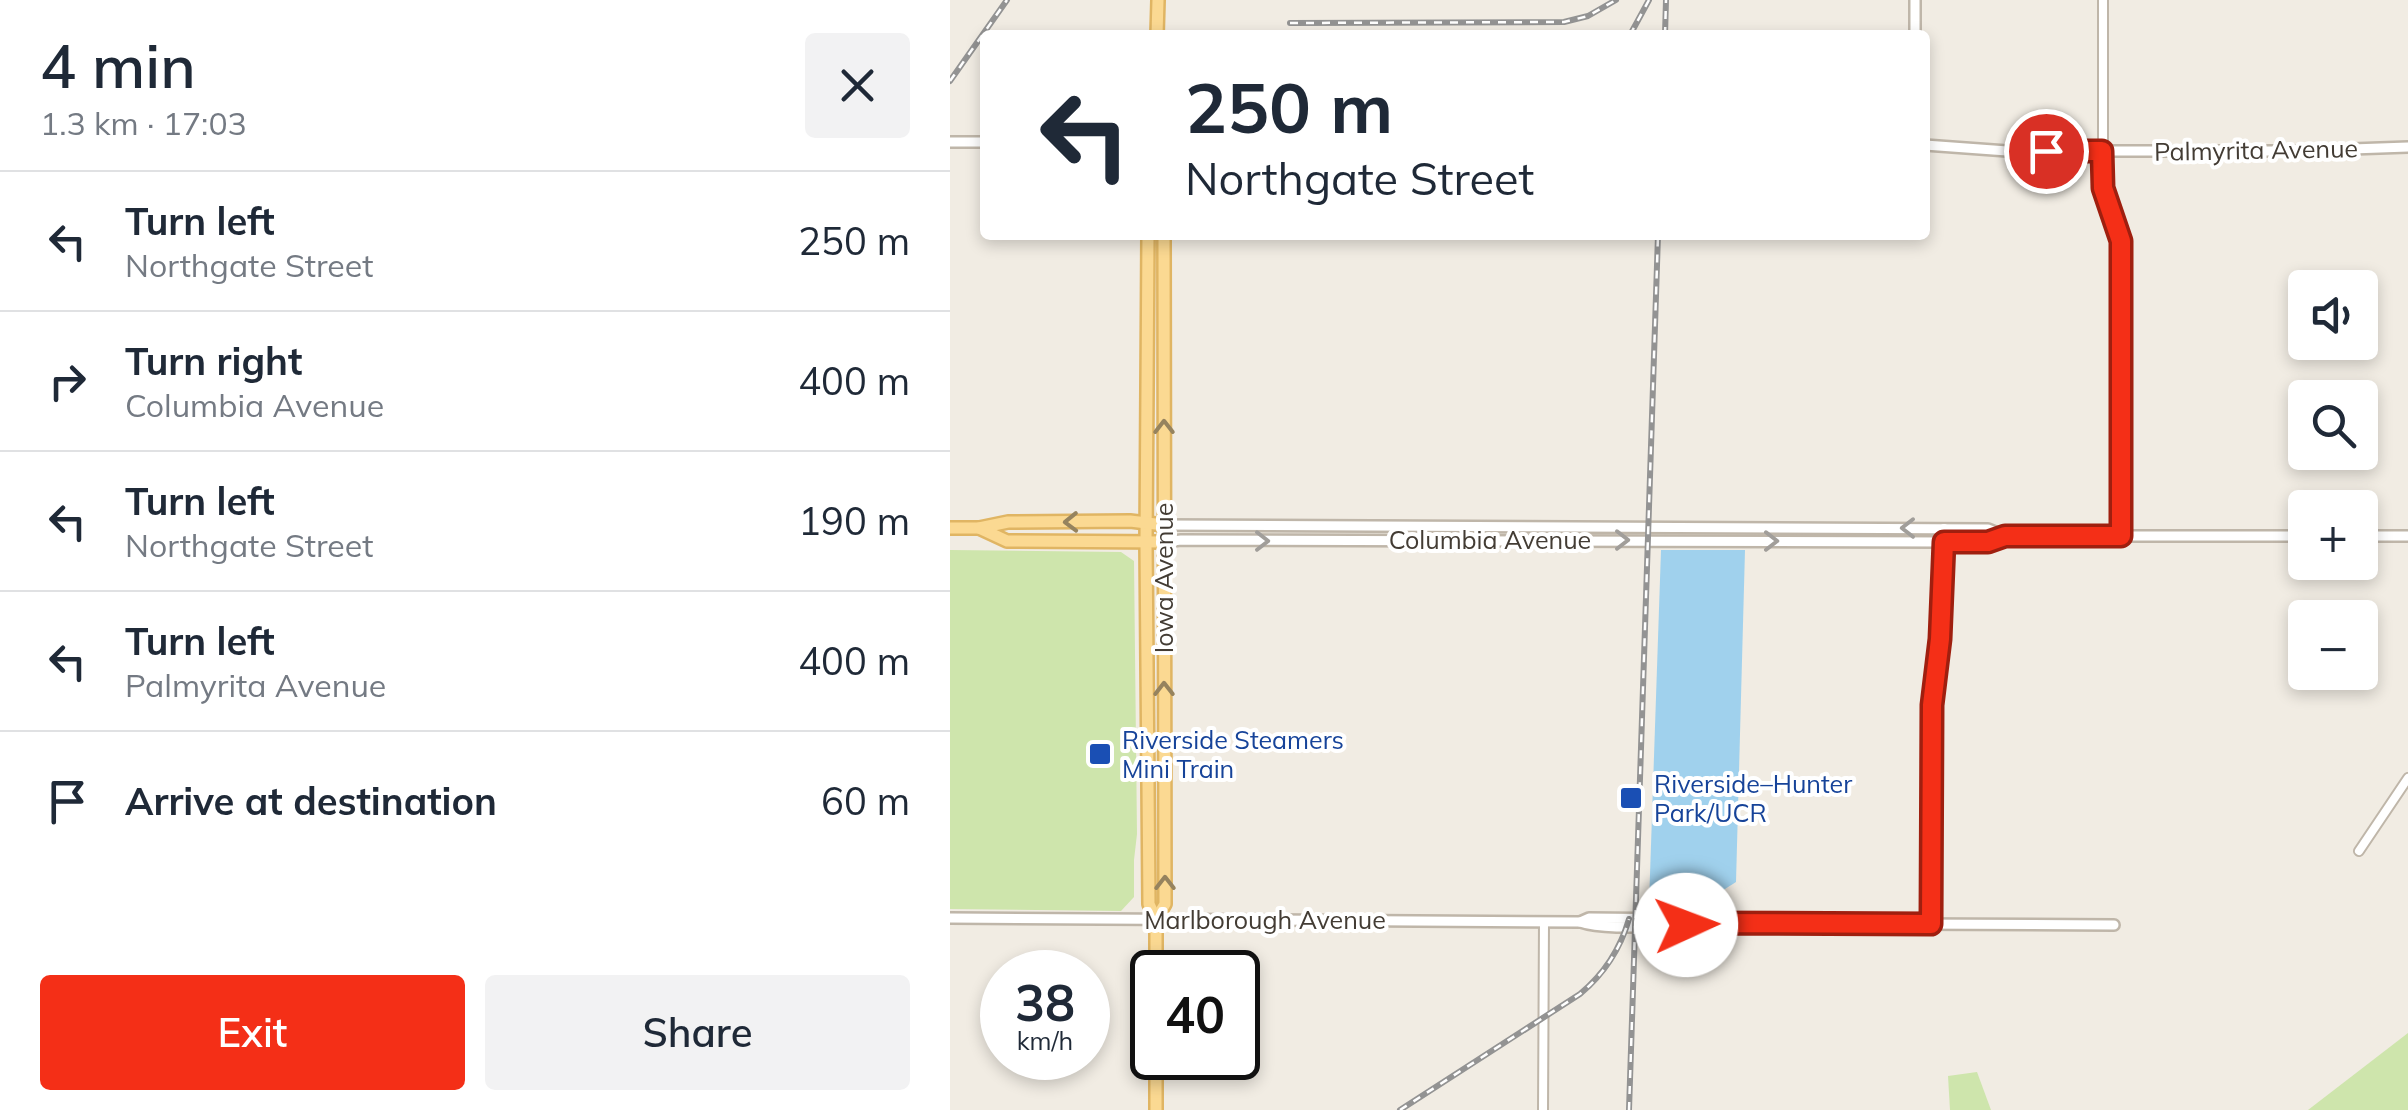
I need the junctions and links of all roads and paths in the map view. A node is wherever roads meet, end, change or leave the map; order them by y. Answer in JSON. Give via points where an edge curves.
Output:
{"nodes":[{"id":1,"x":1158,"y":0,"type":"edge"},
{"id":2,"x":1915,"y":0,"type":"edge"},
{"id":3,"x":2102,"y":0,"type":"edge"},
{"id":4,"x":1157,"y":30,"type":"edge"},
{"id":5,"x":1916,"y":30,"type":"edge"},
{"id":6,"x":950,"y":142,"type":"edge"},
{"id":7,"x":980,"y":142,"type":"edge"},
{"id":8,"x":1930,"y":146,"type":"edge"},
{"id":9,"x":2408,"y":147,"type":"edge"},
{"id":10,"x":2102,"y":151,"type":"junction"},
{"id":11,"x":1148,"y":240,"type":"edge"},
{"id":12,"x":1164,"y":240,"type":"edge"},
{"id":13,"x":1146,"y":522,"type":"junction"},
{"id":14,"x":1164,"y":524,"type":"junction"},
{"id":15,"x":1332,"y":525,"type":"junction"},
{"id":16,"x":1368,"y":525,"type":"junction"},
{"id":17,"x":1533,"y":526,"type":"junction"},
{"id":18,"x":950,"y":528,"type":"edge"},
{"id":19,"x":978,"y":528,"type":"junction"},
{"id":20,"x":1827,"y":528,"type":"junction"},
{"id":21,"x":1944,"y":528,"type":"junction"},
{"id":22,"x":2005,"y":536,"type":"junction"},
{"id":23,"x":2121,"y":536,"type":"junction"},
{"id":24,"x":2288,"y":536,"type":"edge"},
{"id":25,"x":2378,"y":536,"type":"edge"},
{"id":26,"x":2408,"y":536,"type":"edge"},
{"id":27,"x":1331,"y":540,"type":"junction"},
{"id":28,"x":1368,"y":540,"type":"junction"},
{"id":29,"x":1533,"y":540,"type":"junction"},
{"id":30,"x":1828,"y":541,"type":"junction"},
{"id":31,"x":1165,"y":542,"type":"junction"},
{"id":32,"x":1944,"y":542,"type":"junction"},
{"id":33,"x":1146,"y":543,"type":"junction"},
{"id":34,"x":2408,"y":778,"type":"edge"},
{"id":35,"x":2359,"y":851,"type":"dead end"},
{"id":36,"x":950,"y":918,"type":"edge"},
{"id":37,"x":1156,"y":920,"type":"junction"},
{"id":38,"x":1544,"y":922,"type":"junction"},
{"id":39,"x":1931,"y":924,"type":"junction"},
{"id":40,"x":2114,"y":925,"type":"dead end"},
{"id":41,"x":1156,"y":950,"type":"edge"},
{"id":42,"x":1156,"y":1080,"type":"edge"},
{"id":43,"x":1156,"y":1110,"type":"edge"},
{"id":44,"x":1543,"y":1110,"type":"edge"}],
"edges":[{"from":1,"to":4,"type":"main road"},
{"from":2,"to":5,"type":"street"},
{"from":3,"to":10,"type":"street"},
{"from":6,"to":7,"type":"street"},
{"from":8,"to":10,"type":"street","name":"Palmyrita Avenue"},
{"from":9,"to":10,"type":"street","name":"Palmyrita Avenue"},
{"from":10,"to":23,"type":"street","via":[[2103,188],[2121,241]]},
{"from":11,"to":13,"type":"main road","name":"Iowa Avenue"},
{"from":14,"to":12,"type":"main road","name":"Iowa Avenue","one_way":true},
{"from":13,"to":14,"type":"main road","name":"Columbia Avenue"},
{"from":13,"to":19,"type":"main road","name":"Columbia Avenue","one_way":true},
{"from":13,"to":33,"type":"main road","name":"Iowa Avenue"},
{"from":14,"to":15,"type":"street","name":"Columbia Avenue"},
{"from":14,"to":31,"type":"main road","name":"Iowa Avenue"},
{"from":15,"to":16,"type":"street","name":"Columbia Avenue"},
{"from":15,"to":27,"type":"street"},
{"from":16,"to":17,"type":"street","name":"Columbia Avenue"},
{"from":16,"to":28,"type":"street"},
{"from":17,"to":20,"type":"street","name":"Columbia Avenue"},
{"from":17,"to":29,"type":"street"},
{"from":18,"to":19,"type":"main road","name":"Columbia Avenue"},
{"from":19,"to":33,"type":"main road","name":"Columbia Avenue","via":[[1007,541]]},
{"from":21,"to":20,"type":"street","name":"Columbia Avenue","one_way":true},
{"from":20,"to":30,"type":"street"},
{"from":21,"to":22,"type":"street","name":"Columbia Avenue","via":[[1988,528]]},
{"from":21,"to":32,"type":"street"},
{"from":22,"to":23,"type":"street","name":"Columbia Avenue"},
{"from":22,"to":32,"type":"street","name":"Columbia Avenue"},
{"from":23,"to":24,"type":"street","name":"Columbia Avenue"},
{"from":25,"to":26,"type":"street"},
{"from":27,"to":28,"type":"street","name":"Columbia Avenue"},
{"from":31,"to":27,"type":"street","name":"Columbia Avenue","one_way":true},
{"from":28,"to":29,"type":"street","name":"Columbia Avenue"},
{"from":29,"to":30,"type":"street","name":"Columbia Avenue","one_way":true},
{"from":30,"to":32,"type":"street","name":"Columbia Avenue"},
{"from":31,"to":33,"type":"main road","name":"Columbia Avenue"},
{"from":37,"to":31,"type":"main road","name":"Iowa Avenue","one_way":true,"via":[[1165,904]]},
{"from":32,"to":39,"type":"street","via":[[1932,705]]},
{"from":33,"to":37,"type":"main road","name":"Iowa Avenue","via":[[1148,904]]},
{"from":34,"to":35,"type":"street"},
{"from":36,"to":37,"type":"street","name":"Marlborough Avenue"},
{"from":37,"to":38,"type":"street","name":"Marlborough Avenue"},
{"from":37,"to":41,"type":"main road","name":"Iowa Avenue"},
{"from":38,"to":39,"type":"street","name":"Marlborough Avenue"},
{"from":38,"to":44,"type":"street"},
{"from":39,"to":40,"type":"street","name":"Marlborough Avenue"},
{"from":42,"to":43,"type":"main road"}]}
